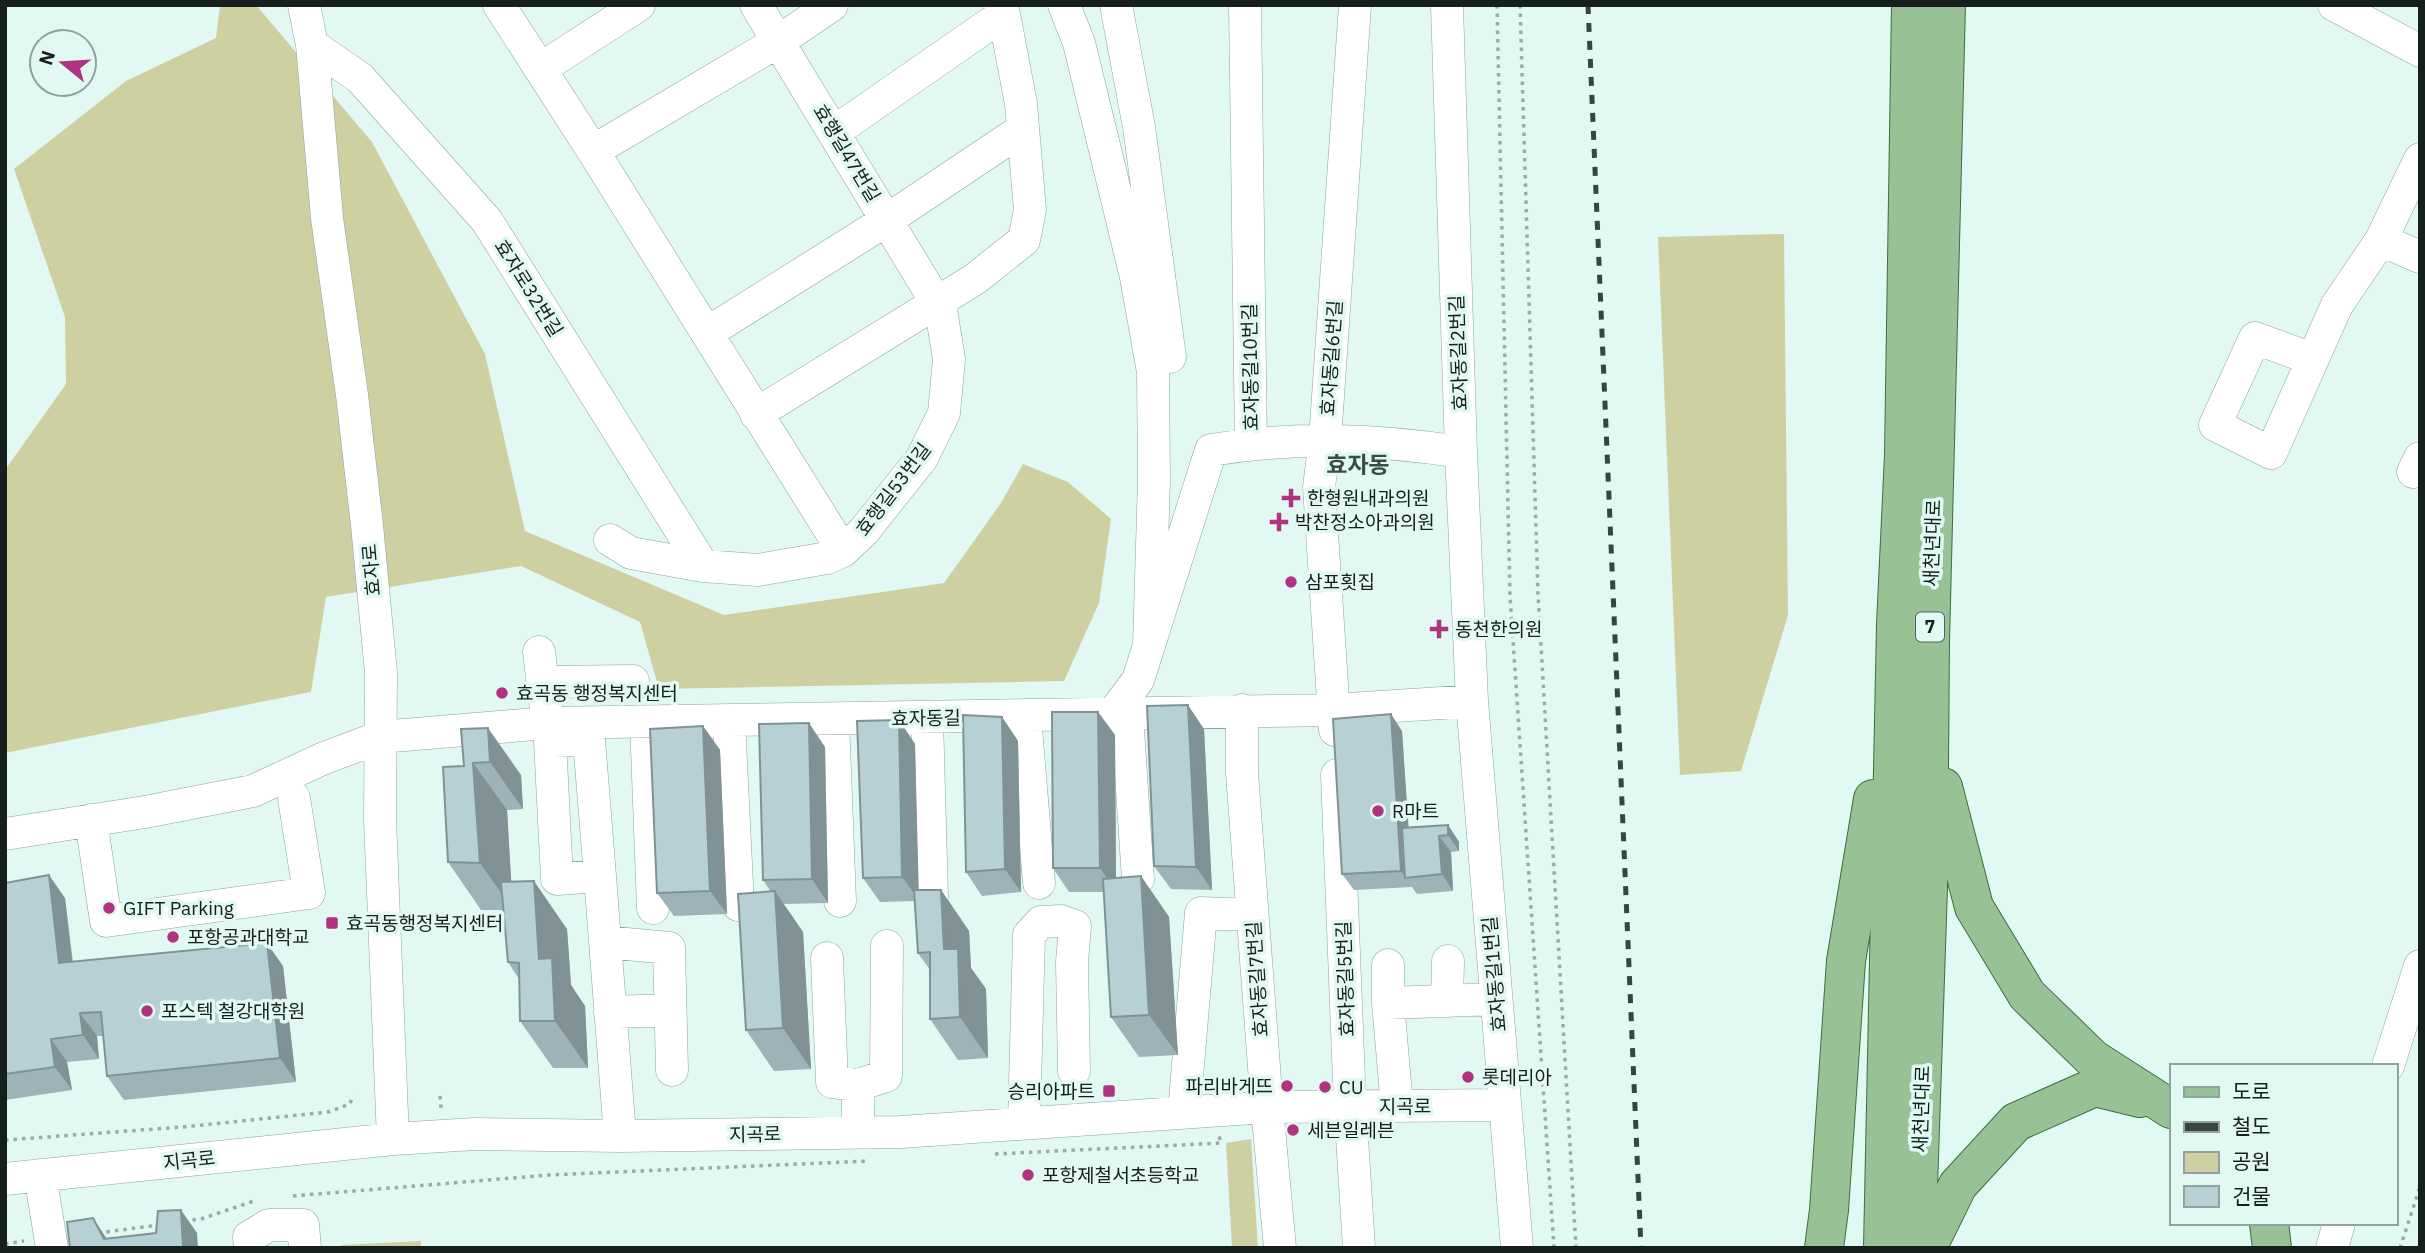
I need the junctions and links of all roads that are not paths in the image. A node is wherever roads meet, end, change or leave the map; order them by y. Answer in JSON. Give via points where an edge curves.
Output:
{"nodes":[{"id":1,"x":304,"y":5,"type":"edge"},
{"id":2,"x":499,"y":5,"type":"edge"},
{"id":3,"x":639,"y":5,"type":"edge"},
{"id":4,"x":756,"y":5,"type":"edge"},
{"id":5,"x":832,"y":5,"type":"edge"},
{"id":6,"x":1064,"y":5,"type":"edge"},
{"id":7,"x":1116,"y":5,"type":"edge"},
{"id":8,"x":1245,"y":5,"type":"edge"},
{"id":9,"x":1355,"y":5,"type":"edge"},
{"id":10,"x":1447,"y":5,"type":"edge"},
{"id":11,"x":1911,"y":5,"type":"edge"},
{"id":12,"x":1946,"y":5,"type":"edge"},
{"id":13,"x":2334,"y":5,"type":"edge"},
{"id":14,"x":1002,"y":10,"type":"edge"},
{"id":15,"x":779,"y":41,"type":"junction"},
{"id":16,"x":312,"y":45,"type":"junction"},
{"id":17,"x":2420,"y":51,"type":"edge"},
{"id":18,"x":540,"y":69,"type":"junction"},
{"id":19,"x":1023,"y":129,"type":"junction"},
{"id":20,"x":834,"y":132,"type":"junction"},
{"id":21,"x":593,"y":151,"type":"junction"},
{"id":22,"x":2420,"y":159,"type":"edge"},
{"id":23,"x":887,"y":220,"type":"junction"},
{"id":24,"x":2381,"y":240,"type":"junction"},
{"id":25,"x":2420,"y":257,"type":"edge"},
{"id":26,"x":936,"y":303,"type":"junction"},
{"id":27,"x":707,"y":333,"type":"junction"},
{"id":28,"x":2312,"y":359,"type":"dead end"},
{"id":29,"x":1153,"y":381,"type":"junction"},
{"id":30,"x":756,"y":414,"type":"junction"},
{"id":31,"x":1325,"y":440,"type":"junction"},
{"id":32,"x":1251,"y":444,"type":"junction"},
{"id":33,"x":1461,"y":452,"type":"junction"},
{"id":34,"x":610,"y":540,"type":"dead end"},
{"id":35,"x":843,"y":551,"type":"junction"},
{"id":36,"x":703,"y":566,"type":"junction"},
{"id":37,"x":1930,"y":642,"type":"junction"},
{"id":38,"x":1149,"y":645,"type":"junction"},
{"id":39,"x":1895,"y":662,"type":"junction"},
{"id":40,"x":633,"y":681,"type":"dead end"},
{"id":41,"x":1472,"y":701,"type":"junction"},
{"id":42,"x":1242,"y":710,"type":"junction"},
{"id":43,"x":1334,"y":710,"type":"junction"},
{"id":44,"x":1119,"y":715,"type":"junction"},
{"id":45,"x":1025,"y":717,"type":"junction"},
{"id":46,"x":927,"y":718,"type":"junction"},
{"id":47,"x":833,"y":719,"type":"junction"},
{"id":48,"x":729,"y":721,"type":"junction"},
{"id":49,"x":646,"y":722,"type":"junction"},
{"id":50,"x":549,"y":732,"type":"junction"},
{"id":51,"x":380,"y":737,"type":"junction"},
{"id":52,"x":294,"y":798,"type":"dead end"},
{"id":53,"x":91,"y":820,"type":"junction"},
{"id":54,"x":5,"y":834,"type":"edge"},
{"id":55,"x":600,"y":876,"type":"junction"},
{"id":56,"x":1138,"y":879,"type":"edge"},
{"id":57,"x":1039,"y":883,"type":"dead end"},
{"id":58,"x":932,"y":898,"type":"edge"},
{"id":59,"x":840,"y":901,"type":"dead end"},
{"id":60,"x":738,"y":905,"type":"edge"},
{"id":61,"x":653,"y":908,"type":"edge"},
{"id":62,"x":1252,"y":915,"type":"junction"},
{"id":63,"x":605,"y":942,"type":"junction"},
{"id":64,"x":887,"y":946,"type":"dead end"},
{"id":65,"x":827,"y":958,"type":"dead end"},
{"id":66,"x":1448,"y":961,"type":"dead end"},
{"id":67,"x":1388,"y":964,"type":"dead end"},
{"id":68,"x":2420,"y":966,"type":"edge"},
{"id":69,"x":1496,"y":999,"type":"junction"},
{"id":70,"x":1447,"y":1001,"type":"junction"},
{"id":71,"x":1388,"y":1003,"type":"junction"},
{"id":72,"x":670,"y":1010,"type":"junction"},
{"id":73,"x":610,"y":1012,"type":"junction"},
{"id":74,"x":1026,"y":1025,"type":"junction"},
{"id":75,"x":1073,"y":1025,"type":"junction"},
{"id":76,"x":2389,"y":1064,"type":"edge"},
{"id":77,"x":671,"y":1070,"type":"dead end"},
{"id":78,"x":1074,"y":1071,"type":"dead end"},
{"id":79,"x":858,"y":1085,"type":"junction"},
{"id":80,"x":1505,"y":1105,"type":"junction"},
{"id":81,"x":1350,"y":1106,"type":"junction"},
{"id":82,"x":1397,"y":1106,"type":"junction"},
{"id":83,"x":2167,"y":1106,"type":"edge"},
{"id":84,"x":1267,"y":1107,"type":"junction"},
{"id":85,"x":1197,"y":1111,"type":"junction"},
{"id":86,"x":1024,"y":1123,"type":"junction"},
{"id":87,"x":858,"y":1132,"type":"junction"},
{"id":88,"x":620,"y":1136,"type":"junction"},
{"id":89,"x":393,"y":1139,"type":"junction"},
{"id":90,"x":40,"y":1175,"type":"junction"},
{"id":91,"x":5,"y":1179,"type":"edge"},
{"id":92,"x":2269,"y":1225,"type":"edge"},
{"id":93,"x":2338,"y":1225,"type":"edge"},
{"id":94,"x":51,"y":1243,"type":"edge"},
{"id":95,"x":250,"y":1248,"type":"edge"},
{"id":96,"x":305,"y":1248,"type":"edge"},
{"id":97,"x":1280,"y":1248,"type":"edge"},
{"id":98,"x":1359,"y":1248,"type":"edge"},
{"id":99,"x":1517,"y":1248,"type":"edge"},
{"id":100,"x":1824,"y":1248,"type":"edge"},
{"id":101,"x":1883,"y":1248,"type":"edge"},
{"id":102,"x":1916,"y":1248,"type":"edge"},
{"id":103,"x":1927,"y":1248,"type":"edge"},
{"id":104,"x":2272,"y":1248,"type":"edge"},
{"id":105,"x":2332,"y":1248,"type":"edge"}],
"edges":[{"from":1,"to":16,"type":"street","name":"효자로"},
{"from":2,"to":18,"type":"street"},
{"from":3,"to":18,"type":"street"},
{"from":4,"to":15,"type":"street","name":"효행길47번길"},
{"from":5,"to":15,"type":"street"},
{"from":6,"to":29,"type":"street","via":[[1079,43],[1136,277]]},
{"from":7,"to":29,"type":"street","via":[[1139,127],[1173,375]]},
{"from":8,"to":32,"type":"street","name":"효자동길10번길"},
{"from":9,"to":31,"type":"street","name":"효자동길6번길"},
{"from":10,"to":33,"type":"street","name":"효자동길2번길"},
{"from":11,"to":39,"type":"main road","name":"새천년대로","number":"7"},
{"from":12,"to":37,"type":"main road","name":"새천년대로","number":"7"},
{"from":13,"to":17,"type":"street"},
{"from":14,"to":19,"type":"street"},
{"from":14,"to":20,"type":"street"},
{"from":15,"to":20,"type":"street","name":"효행길47번길"},
{"from":15,"to":21,"type":"street"},
{"from":16,"to":36,"type":"street","name":"효자로32번길","via":[[360,78],[487,221]]},
{"from":16,"to":51,"type":"street","name":"효자로","via":[[327,218],[367,525],[381,673]]},
{"from":18,"to":21,"type":"street"},
{"from":19,"to":23,"type":"street"},
{"from":19,"to":26,"type":"street","via":[[1030,210],[1024,240]]},
{"from":20,"to":23,"type":"street","name":"효행길47번길"},
{"from":21,"to":27,"type":"street"},
{"from":22,"to":24,"type":"street"},
{"from":23,"to":26,"type":"street","name":"효행길47번길"},
{"from":23,"to":27,"type":"street"},
{"from":24,"to":25,"type":"street"},
{"from":24,"to":28,"type":"street","via":[[2337,305]]},
{"from":26,"to":30,"type":"street"},
{"from":26,"to":35,"type":"street","name":"효행길53번길","via":[[949,359],[944,413],[922,458]]},
{"from":27,"to":30,"type":"street"},
{"from":29,"to":38,"type":"street"},
{"from":30,"to":35,"type":"street"},
{"from":31,"to":32,"type":"street"},
{"from":31,"to":33,"type":"street","via":[[1404,443]]},
{"from":31,"to":43,"type":"street","name":"효자동길6번길","via":[[1319,487]]},
{"from":32,"to":38,"type":"street","name":"효자동길10번길","via":[[1211,450]]},
{"from":33,"to":41,"type":"street","name":"효자동길2번길"},
{"from":34,"to":36,"type":"street","via":[[631,553]]},
{"from":35,"to":36,"type":"street","via":[[758,570]]},
{"from":37,"to":83,"type":"main road","via":[[1942,786],[1974,908],[2027,995],[2093,1059]]},
{"from":37,"to":102,"type":"main road","name":"새천년대로","number":"7","via":[[1928,888]]},
{"from":38,"to":44,"type":"street","name":"효자동길10번길","via":[[1138,680]]},
{"from":39,"to":100,"type":"main road","via":[[1846,961]]},
{"from":39,"to":101,"type":"main road","name":"새천년대로","number":"7"},
{"from":40,"to":50,"type":"street","via":[[541,667]]},
{"from":41,"to":43,"type":"street","name":"효자동길"},
{"from":41,"to":69,"type":"street","name":"효자동길1번길"},
{"from":42,"to":43,"type":"street","name":"효자동길"},
{"from":42,"to":44,"type":"street","name":"효자동길"},
{"from":42,"to":62,"type":"street","name":"효자동길7번길"},
{"from":43,"to":81,"type":"street","name":"효자동길5번길"},
{"from":44,"to":45,"type":"street","name":"효자동길"},
{"from":44,"to":56,"type":"street"},
{"from":45,"to":46,"type":"street","name":"효자동길"},
{"from":45,"to":57,"type":"street"},
{"from":46,"to":47,"type":"street","name":"효자동길"},
{"from":46,"to":58,"type":"street"},
{"from":47,"to":48,"type":"street","name":"효자동길"},
{"from":47,"to":59,"type":"street"},
{"from":48,"to":49,"type":"street","name":"효자동길"},
{"from":48,"to":60,"type":"street"},
{"from":49,"to":50,"type":"street","name":"효자동길"},
{"from":49,"to":61,"type":"street"},
{"from":50,"to":51,"type":"street","name":"효자동길"},
{"from":50,"to":55,"type":"street","via":[[589,740]]},
{"from":50,"to":55,"type":"street","via":[[557,879]]},
{"from":51,"to":53,"type":"street","name":"효자동길","via":[[253,790]]},
{"from":51,"to":89,"type":"street","name":"효자로","via":[[384,975]]},
{"from":52,"to":53,"type":"street","via":[[309,893],[106,921]]},
{"from":53,"to":54,"type":"street","name":"효자동길"},
{"from":55,"to":63,"type":"street"},
{"from":62,"to":84,"type":"street","name":"효자동길7번길"},
{"from":62,"to":85,"type":"street","via":[[1201,913],[1195,967]]},
{"from":63,"to":72,"type":"street","via":[[669,948]]},
{"from":63,"to":73,"type":"street"},
{"from":64,"to":79,"type":"street","via":[[886,1076]]},
{"from":65,"to":79,"type":"street","via":[[832,1082]]},
{"from":66,"to":70,"type":"street"},
{"from":67,"to":71,"type":"street"},
{"from":68,"to":76,"type":"street"},
{"from":69,"to":70,"type":"street"},
{"from":69,"to":80,"type":"street","name":"효자동길1번길"},
{"from":70,"to":71,"type":"street"},
{"from":71,"to":82,"type":"street"},
{"from":72,"to":73,"type":"street"},
{"from":72,"to":77,"type":"street"},
{"from":73,"to":88,"type":"street"},
{"from":74,"to":75,"type":"street"},
{"from":74,"to":75,"type":"street","via":[[1029,935],[1041,922],[1061,921],[1075,926]]},
{"from":74,"to":86,"type":"street"},
{"from":75,"to":78,"type":"street"},
{"from":79,"to":87,"type":"street"},
{"from":80,"to":82,"type":"street","name":"지곡로"},
{"from":80,"to":99,"type":"street","name":"효자동길1번길"},
{"from":81,"to":82,"type":"street","name":"지곡로"},
{"from":81,"to":84,"type":"street","name":"지곡로"},
{"from":81,"to":98,"type":"street","name":"효자동길5번길"},
{"from":83,"to":103,"type":"main road","via":[[2095,1087],[2016,1122],[1958,1185]]},
{"from":84,"to":85,"type":"street","name":"지곡로"},
{"from":84,"to":97,"type":"street","name":"효자동길7번길"},
{"from":85,"to":86,"type":"street","name":"지곡로"},
{"from":86,"to":87,"type":"street","name":"지곡로"},
{"from":87,"to":88,"type":"street","name":"지곡로"},
{"from":88,"to":89,"type":"street","name":"지곡로","via":[[475,1134]]},
{"from":89,"to":90,"type":"street","name":"지곡로"},
{"from":90,"to":91,"type":"street","name":"지곡로"},
{"from":90,"to":94,"type":"street"},
{"from":92,"to":104,"type":"main road"},
{"from":93,"to":105,"type":"street"},
{"from":95,"to":96,"type":"street","via":[[249,1237],[270,1225],[303,1225]]}]}
